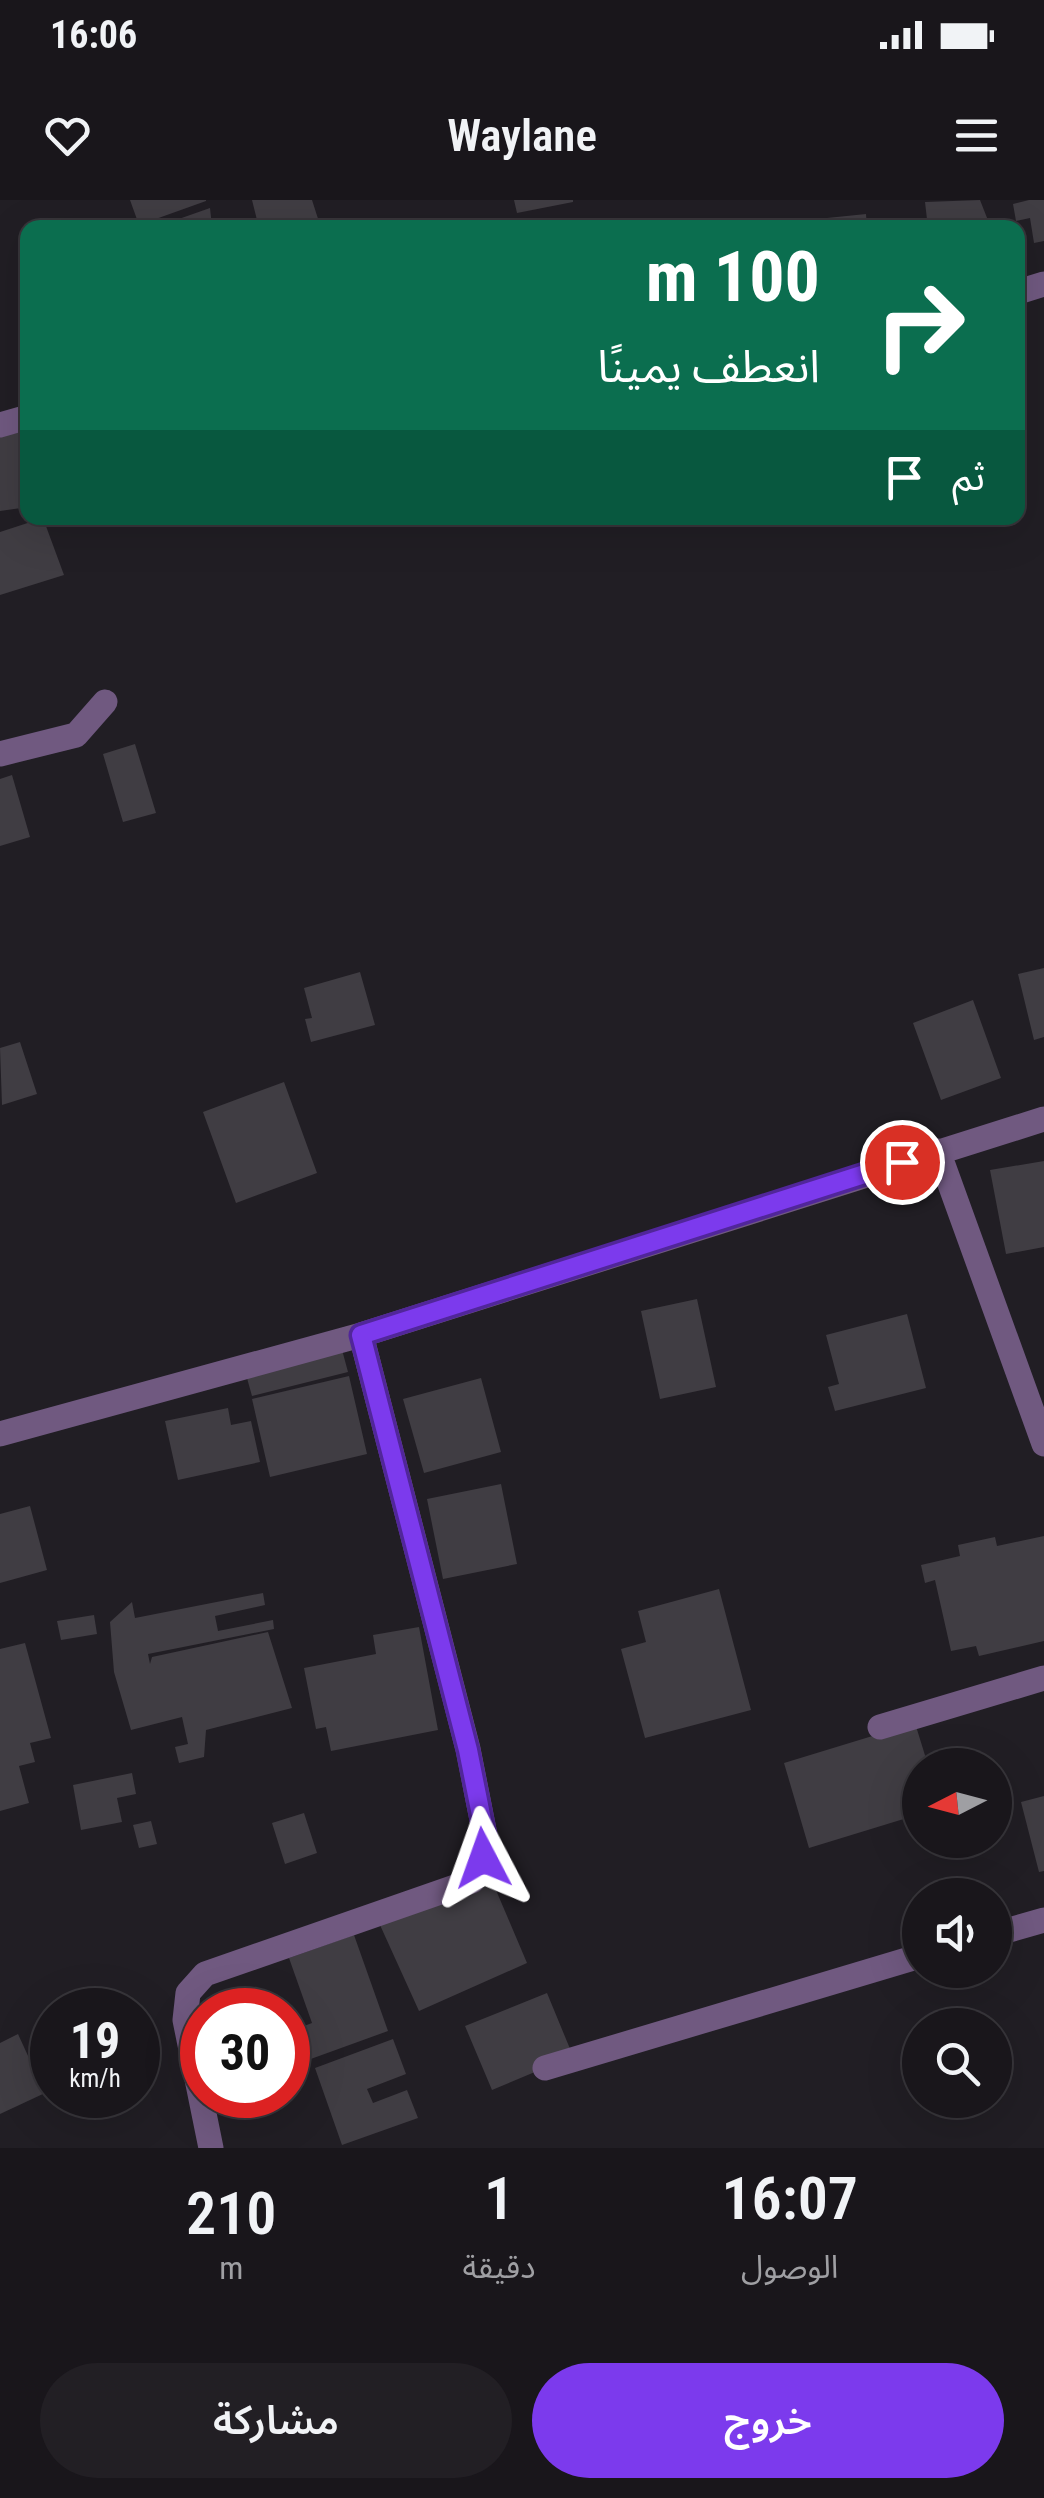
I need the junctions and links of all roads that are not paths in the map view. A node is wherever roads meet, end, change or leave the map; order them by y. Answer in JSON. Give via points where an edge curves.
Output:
{"nodes":[{"id":1,"x":105,"y":702,"type":"dead end"},
{"id":2,"x":0,"y":754,"type":"edge"},
{"id":3,"x":1044,"y":1119,"type":"edge"},
{"id":4,"x":938,"y":1151,"type":"junction"},
{"id":5,"x":361,"y":1335,"type":"junction"},
{"id":6,"x":0,"y":1434,"type":"edge"},
{"id":7,"x":1044,"y":1444,"type":"edge"},
{"id":8,"x":1044,"y":1678,"type":"edge"},
{"id":9,"x":880,"y":1726,"type":"dead end"},
{"id":10,"x":1044,"y":1920,"type":"edge"},
{"id":11,"x":1012,"y":1929,"type":"edge"},
{"id":12,"x":902,"y":1961,"type":"edge"},
{"id":13,"x":545,"y":2068,"type":"dead end"},
{"id":14,"x":210,"y":2148,"type":"edge"}],
"edges":[{"from":1,"to":2,"type":"street","via":[[76,735]]},
{"from":3,"to":4,"type":"street"},
{"from":4,"to":5,"type":"street"},
{"from":4,"to":7,"type":"street"},
{"from":5,"to":6,"type":"street"},
{"from":5,"to":14,"type":"street","via":[[468,1750],[486,1840],[483,1858],[472,1881],[205,1974],[196,1983],[185,2020]]},
{"from":8,"to":9,"type":"street"},
{"from":10,"to":11,"type":"street"},
{"from":12,"to":13,"type":"street"}]}
